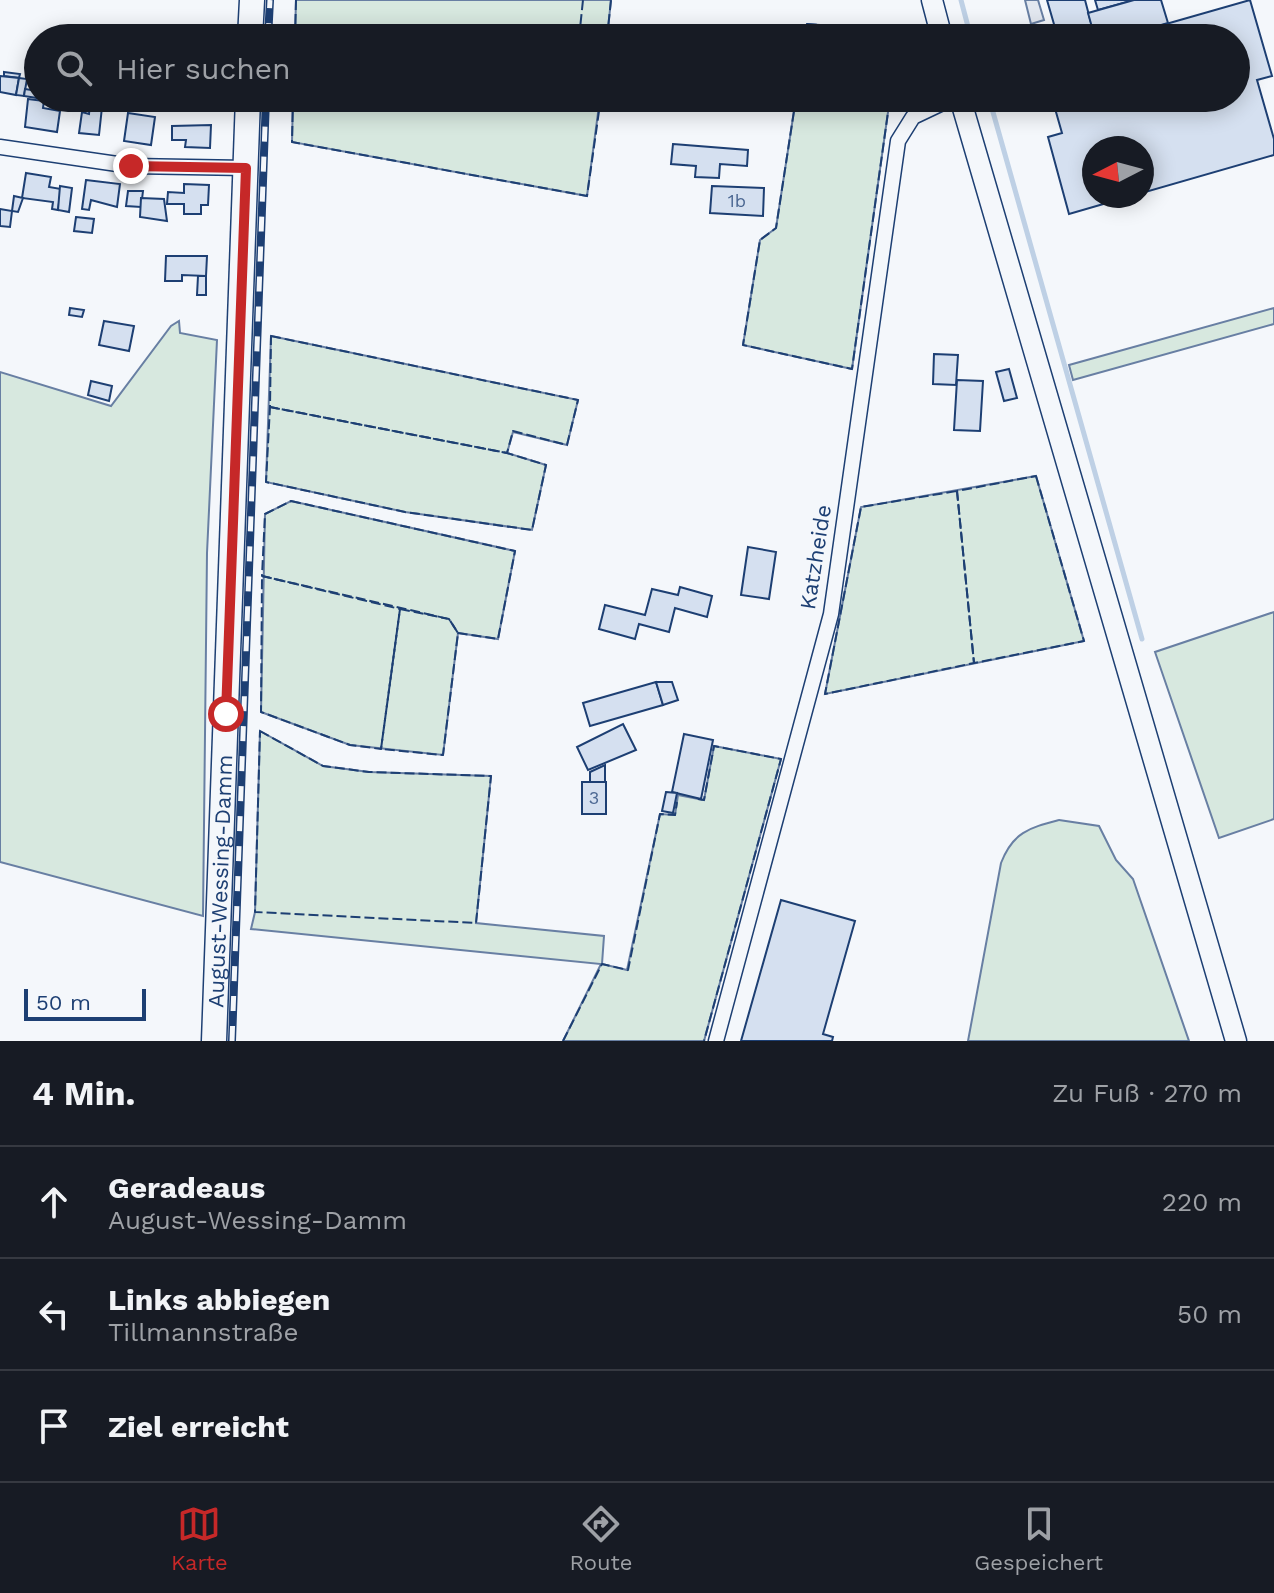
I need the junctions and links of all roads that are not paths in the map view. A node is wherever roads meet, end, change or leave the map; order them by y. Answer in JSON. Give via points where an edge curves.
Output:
{"nodes":[{"id":1,"x":252,"y":0,"type":"edge"},
{"id":2,"x":932,"y":0,"type":"edge"},
{"id":3,"x":251,"y":24,"type":"edge"},
{"id":4,"x":938,"y":24,"type":"edge"},
{"id":5,"x":248,"y":112,"type":"edge"},
{"id":6,"x":924,"y":112,"type":"edge"},
{"id":7,"x":964,"y":112,"type":"edge"},
{"id":8,"x":0,"y":147,"type":"edge"},
{"id":9,"x":246,"y":168,"type":"junction"},
{"id":10,"x":214,"y":1041,"type":"edge"},
{"id":11,"x":716,"y":1041,"type":"edge"},
{"id":12,"x":1236,"y":1041,"type":"edge"}],
"edges":[{"from":1,"to":3,"type":"main road"},
{"from":2,"to":4,"type":"street"},
{"from":5,"to":9,"type":"main road","name":"August-Wessing-Damm"},
{"from":6,"to":11,"type":"street","name":"Katzheide","via":[[913,117],[898,141],[831,614]]},
{"from":7,"to":12,"type":"street"},
{"from":8,"to":9,"type":"street","via":[[131,166]]},
{"from":9,"to":10,"type":"main road","name":"August-Wessing-Damm"}]}
